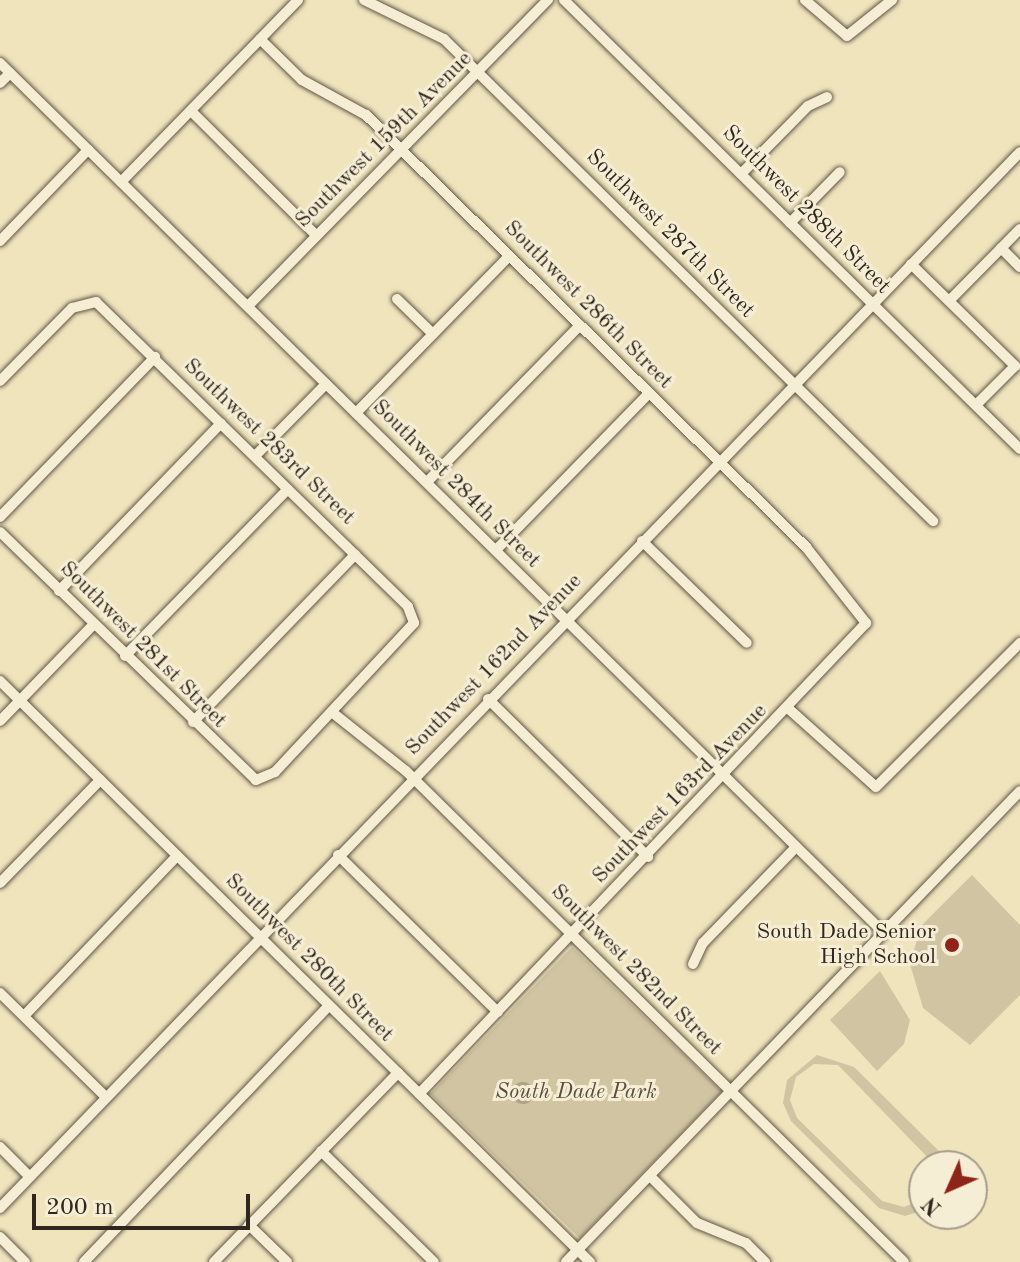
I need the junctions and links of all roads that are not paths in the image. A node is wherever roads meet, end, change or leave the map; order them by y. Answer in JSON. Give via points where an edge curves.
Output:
{"nodes":[{"id":1,"x":298,"y":0,"type":"edge"},
{"id":2,"x":364,"y":0,"type":"edge"},
{"id":3,"x":548,"y":0,"type":"edge"},
{"id":4,"x":565,"y":0,"type":"edge"},
{"id":5,"x":805,"y":0,"type":"edge"},
{"id":6,"x":892,"y":0,"type":"edge"},
{"id":7,"x":260,"y":39,"type":"junction"},
{"id":8,"x":0,"y":63,"type":"edge"},
{"id":9,"x":10,"y":73,"type":"junction"},
{"id":10,"x":478,"y":73,"type":"junction"},
{"id":11,"x":0,"y":83,"type":"edge"},
{"id":12,"x":827,"y":97,"type":"dead end"},
{"id":13,"x":191,"y":111,"type":"junction"},
{"id":14,"x":88,"y":150,"type":"junction"},
{"id":15,"x":401,"y":150,"type":"junction"},
{"id":16,"x":1020,"y":152,"type":"edge"},
{"id":17,"x":840,"y":172,"type":"dead end"},
{"id":18,"x":741,"y":174,"type":"junction"},
{"id":19,"x":121,"y":182,"type":"junction"},
{"id":20,"x":790,"y":223,"type":"junction"},
{"id":21,"x":1020,"y":229,"type":"edge"},
{"id":22,"x":317,"y":236,"type":"junction"},
{"id":23,"x":0,"y":241,"type":"edge"},
{"id":24,"x":1001,"y":248,"type":"junction"},
{"id":25,"x":509,"y":256,"type":"junction"},
{"id":26,"x":911,"y":264,"type":"junction"},
{"id":27,"x":1020,"y":267,"type":"edge"},
{"id":28,"x":397,"y":299,"type":"dead end"},
{"id":29,"x":949,"y":301,"type":"junction"},
{"id":30,"x":872,"y":303,"type":"junction"},
{"id":31,"x":248,"y":306,"type":"junction"},
{"id":32,"x":580,"y":325,"type":"junction"},
{"id":33,"x":433,"y":334,"type":"junction"},
{"id":34,"x":155,"y":357,"type":"junction"},
{"id":35,"x":1017,"y":363,"type":"edge"},
{"id":36,"x":0,"y":381,"type":"edge"},
{"id":37,"x":793,"y":383,"type":"junction"},
{"id":38,"x":326,"y":384,"type":"junction"},
{"id":39,"x":649,"y":393,"type":"junction"},
{"id":40,"x":976,"y":405,"type":"junction"},
{"id":41,"x":356,"y":413,"type":"junction"},
{"id":42,"x":221,"y":423,"type":"junction"},
{"id":43,"x":1020,"y":449,"type":"edge"},
{"id":44,"x":255,"y":456,"type":"junction"},
{"id":45,"x":719,"y":461,"type":"junction"},
{"id":46,"x":427,"y":482,"type":"junction"},
{"id":47,"x":288,"y":489,"type":"junction"},
{"id":48,"x":0,"y":517,"type":"edge"},
{"id":49,"x":933,"y":521,"type":"dead end"},
{"id":50,"x":0,"y":532,"type":"edge"},
{"id":51,"x":642,"y":541,"type":"junction"},
{"id":52,"x":496,"y":550,"type":"junction"},
{"id":53,"x":355,"y":555,"type":"junction"},
{"id":54,"x":59,"y":591,"type":"junction"},
{"id":55,"x":566,"y":619,"type":"junction"},
{"id":56,"x":866,"y":623,"type":"joint"},
{"id":57,"x":93,"y":625,"type":"junction"},
{"id":58,"x":747,"y":643,"type":"dead end"},
{"id":59,"x":1020,"y":643,"type":"edge"},
{"id":60,"x":125,"y":656,"type":"junction"},
{"id":61,"x":0,"y":681,"type":"edge"},
{"id":62,"x":488,"y":699,"type":"junction"},
{"id":63,"x":19,"y":700,"type":"junction"},
{"id":64,"x":790,"y":710,"type":"junction"},
{"id":65,"x":333,"y":713,"type":"junction"},
{"id":66,"x":0,"y":721,"type":"edge"},
{"id":67,"x":193,"y":722,"type":"junction"},
{"id":68,"x":725,"y":777,"type":"junction"},
{"id":69,"x":413,"y":778,"type":"junction"},
{"id":70,"x":100,"y":780,"type":"junction"},
{"id":71,"x":1020,"y":791,"type":"edge"},
{"id":72,"x":796,"y":847,"type":"junction"},
{"id":73,"x":338,"y":855,"type":"junction"},
{"id":74,"x":177,"y":856,"type":"junction"},
{"id":75,"x":648,"y":857,"type":"junction"},
{"id":76,"x":0,"y":883,"type":"edge"},
{"id":77,"x":884,"y":933,"type":"junction"},
{"id":78,"x":572,"y":935,"type":"junction"},
{"id":79,"x":259,"y":937,"type":"junction"},
{"id":80,"x":693,"y":964,"type":"dead end"},
{"id":81,"x":0,"y":993,"type":"edge"},
{"id":82,"x":329,"y":1006,"type":"junction"},
{"id":83,"x":498,"y":1012,"type":"junction"},
{"id":84,"x":24,"y":1016,"type":"junction"},
{"id":85,"x":398,"y":1073,"type":"junction"},
{"id":86,"x":732,"y":1093,"type":"junction"},
{"id":87,"x":419,"y":1094,"type":"junction"},
{"id":88,"x":106,"y":1097,"type":"junction"},
{"id":89,"x":0,"y":1147,"type":"edge"},
{"id":90,"x":321,"y":1151,"type":"junction"},
{"id":91,"x":650,"y":1176,"type":"junction"},
{"id":92,"x":30,"y":1177,"type":"junction"},
{"id":93,"x":0,"y":1208,"type":"edge"},
{"id":94,"x":249,"y":1225,"type":"junction"},
{"id":95,"x":0,"y":1237,"type":"edge"},
{"id":96,"x":577,"y":1250,"type":"junction"},
{"id":97,"x":25,"y":1262,"type":"edge"},
{"id":98,"x":84,"y":1262,"type":"edge"},
{"id":99,"x":214,"y":1262,"type":"edge"},
{"id":100,"x":287,"y":1262,"type":"edge"},
{"id":101,"x":434,"y":1262,"type":"edge"},
{"id":102,"x":566,"y":1262,"type":"edge"},
{"id":103,"x":590,"y":1262,"type":"edge"},
{"id":104,"x":765,"y":1262,"type":"edge"},
{"id":105,"x":904,"y":1262,"type":"edge"}],
"edges":[{"from":1,"to":7,"type":"street"},
{"from":2,"to":10,"type":"street","name":"Southwest 287th Street","via":[[427,27]]},
{"from":3,"to":10,"type":"street","name":"Southwest 159th Avenue"},
{"from":4,"to":18,"type":"street","name":"Southwest 288th Street"},
{"from":5,"to":6,"type":"street","via":[[847,36]]},
{"from":7,"to":13,"type":"street"},
{"from":7,"to":15,"type":"street","name":"Southwest 286th Street","via":[[302,80],[358,108]]},
{"from":8,"to":9,"type":"street","name":"Southwest 284th Street"},
{"from":9,"to":11,"type":"street"},
{"from":9,"to":14,"type":"street","name":"Southwest 284th Street"},
{"from":10,"to":15,"type":"street","name":"Southwest 159th Avenue"},
{"from":10,"to":37,"type":"street","name":"Southwest 287th Street"},
{"from":12,"to":18,"type":"street","via":[[808,106]]},
{"from":13,"to":19,"type":"street"},
{"from":13,"to":22,"type":"street"},
{"from":14,"to":19,"type":"street","name":"Southwest 284th Street"},
{"from":14,"to":23,"type":"street"},
{"from":15,"to":22,"type":"street","name":"Southwest 159th Avenue"},
{"from":15,"to":25,"type":"street","name":"Southwest 286th Street"},
{"from":16,"to":26,"type":"street","name":"Southwest 162nd Avenue"},
{"from":17,"to":20,"type":"street"},
{"from":18,"to":20,"type":"street","name":"Southwest 288th Street"},
{"from":19,"to":31,"type":"street","name":"Southwest 284th Street"},
{"from":20,"to":30,"type":"street","name":"Southwest 288th Street"},
{"from":21,"to":24,"type":"street"},
{"from":22,"to":31,"type":"street","name":"Southwest 159th Avenue"},
{"from":24,"to":27,"type":"street"},
{"from":24,"to":29,"type":"street"},
{"from":25,"to":32,"type":"street","name":"Southwest 286th Street"},
{"from":25,"to":33,"type":"street"},
{"from":26,"to":29,"type":"street"},
{"from":26,"to":30,"type":"street","name":"Southwest 162nd Avenue"},
{"from":28,"to":33,"type":"street"},
{"from":29,"to":35,"type":"street"},
{"from":30,"to":37,"type":"street","name":"Southwest 162nd Avenue"},
{"from":30,"to":40,"type":"street","name":"Southwest 288th Street"},
{"from":31,"to":38,"type":"street","name":"Southwest 284th Street"},
{"from":32,"to":39,"type":"street","name":"Southwest 286th Street"},
{"from":32,"to":46,"type":"street"},
{"from":33,"to":41,"type":"street"},
{"from":34,"to":36,"type":"street","name":"Southwest 283rd Street","via":[[86,300]]},
{"from":34,"to":42,"type":"street","name":"Southwest 283rd Street"},
{"from":34,"to":48,"type":"street"},
{"from":35,"to":40,"type":"street"},
{"from":37,"to":45,"type":"street","name":"Southwest 162nd Avenue"},
{"from":37,"to":49,"type":"street","name":"Southwest 287th Street"},
{"from":38,"to":41,"type":"street","name":"Southwest 284th Street"},
{"from":38,"to":44,"type":"street"},
{"from":39,"to":45,"type":"street","name":"Southwest 286th Street"},
{"from":39,"to":52,"type":"street"},
{"from":40,"to":43,"type":"street","name":"Southwest 288th Street"},
{"from":41,"to":46,"type":"street","name":"Southwest 284th Street"},
{"from":42,"to":44,"type":"street","name":"Southwest 283rd Street"},
{"from":42,"to":54,"type":"street"},
{"from":44,"to":47,"type":"street","name":"Southwest 283rd Street"},
{"from":45,"to":51,"type":"street","name":"Southwest 162nd Avenue"},
{"from":45,"to":56,"type":"street","name":"Southwest 286th Street","via":[[814,555]]},
{"from":46,"to":52,"type":"street","name":"Southwest 284th Street"},
{"from":47,"to":53,"type":"street","name":"Southwest 283rd Street"},
{"from":47,"to":60,"type":"street"},
{"from":50,"to":54,"type":"street","name":"Southwest 281st Street"},
{"from":51,"to":55,"type":"street","name":"Southwest 162nd Avenue"},
{"from":51,"to":58,"type":"street"},
{"from":52,"to":55,"type":"street","name":"Southwest 284th Street"},
{"from":53,"to":65,"type":"street","name":"Southwest 283rd Street","via":[[408,607],[414,623]]},
{"from":53,"to":67,"type":"street"},
{"from":54,"to":57,"type":"street","name":"Southwest 281st Street"},
{"from":55,"to":62,"type":"street","name":"Southwest 162nd Avenue"},
{"from":55,"to":68,"type":"street","name":"Southwest 284th Street"},
{"from":56,"to":64,"type":"street","name":"Southwest 163rd Avenue"},
{"from":57,"to":60,"type":"street","name":"Southwest 281st Street"},
{"from":57,"to":63,"type":"street"},
{"from":59,"to":64,"type":"street","via":[[876,787]]},
{"from":60,"to":67,"type":"street","name":"Southwest 281st Street"},
{"from":61,"to":63,"type":"street","name":"Southwest 280th Street"},
{"from":62,"to":69,"type":"street","name":"Southwest 162nd Avenue"},
{"from":62,"to":75,"type":"street"},
{"from":63,"to":66,"type":"street"},
{"from":63,"to":70,"type":"street","name":"Southwest 280th Street"},
{"from":64,"to":68,"type":"street","name":"Southwest 163rd Avenue"},
{"from":65,"to":67,"type":"street","name":"Southwest 281st Street","via":[[261,781]]},
{"from":65,"to":69,"type":"street","name":"Southwest 282nd Street"},
{"from":68,"to":72,"type":"street","name":"Southwest 284th Street"},
{"from":68,"to":75,"type":"street","name":"Southwest 163rd Avenue"},
{"from":69,"to":73,"type":"street","name":"Southwest 162nd Avenue"},
{"from":69,"to":78,"type":"street","name":"Southwest 282nd Street"},
{"from":70,"to":74,"type":"street","name":"Southwest 280th Street"},
{"from":70,"to":76,"type":"street"},
{"from":71,"to":77,"type":"street"},
{"from":72,"to":77,"type":"street","name":"Southwest 284th Street"},
{"from":72,"to":80,"type":"street","via":[[703,943]]},
{"from":73,"to":79,"type":"street","name":"Southwest 162nd Avenue"},
{"from":73,"to":83,"type":"street"},
{"from":74,"to":79,"type":"street","name":"Southwest 280th Street"},
{"from":74,"to":84,"type":"street"},
{"from":75,"to":78,"type":"street","name":"Southwest 163rd Avenue"},
{"from":77,"to":86,"type":"street"},
{"from":78,"to":83,"type":"street","name":"Southwest 163rd Avenue"},
{"from":78,"to":86,"type":"street","name":"Southwest 282nd Street"},
{"from":79,"to":82,"type":"street","name":"Southwest 280th Street"},
{"from":79,"to":88,"type":"street","name":"Southwest 162nd Avenue"},
{"from":81,"to":84,"type":"street"},
{"from":82,"to":85,"type":"street","name":"Southwest 280th Street"},
{"from":82,"to":98,"type":"street"},
{"from":83,"to":87,"type":"street","name":"Southwest 163rd Avenue"},
{"from":84,"to":88,"type":"street"},
{"from":85,"to":87,"type":"street","name":"Southwest 280th Street"},
{"from":85,"to":90,"type":"street"},
{"from":86,"to":91,"type":"street"},
{"from":86,"to":105,"type":"street","name":"Southwest 282nd Street"},
{"from":87,"to":96,"type":"street","name":"Southwest 280th Street"},
{"from":88,"to":92,"type":"street","name":"Southwest 162nd Avenue"},
{"from":89,"to":92,"type":"street"},
{"from":90,"to":94,"type":"street"},
{"from":90,"to":101,"type":"street"},
{"from":91,"to":96,"type":"street"},
{"from":91,"to":104,"type":"street","via":[[697,1223],[746,1243]]},
{"from":92,"to":93,"type":"street","name":"Southwest 162nd Avenue"},
{"from":94,"to":99,"type":"street"},
{"from":94,"to":100,"type":"street"},
{"from":95,"to":97,"type":"street"},
{"from":96,"to":102,"type":"street"},
{"from":96,"to":103,"type":"street","name":"Southwest 280th Street"}]}
